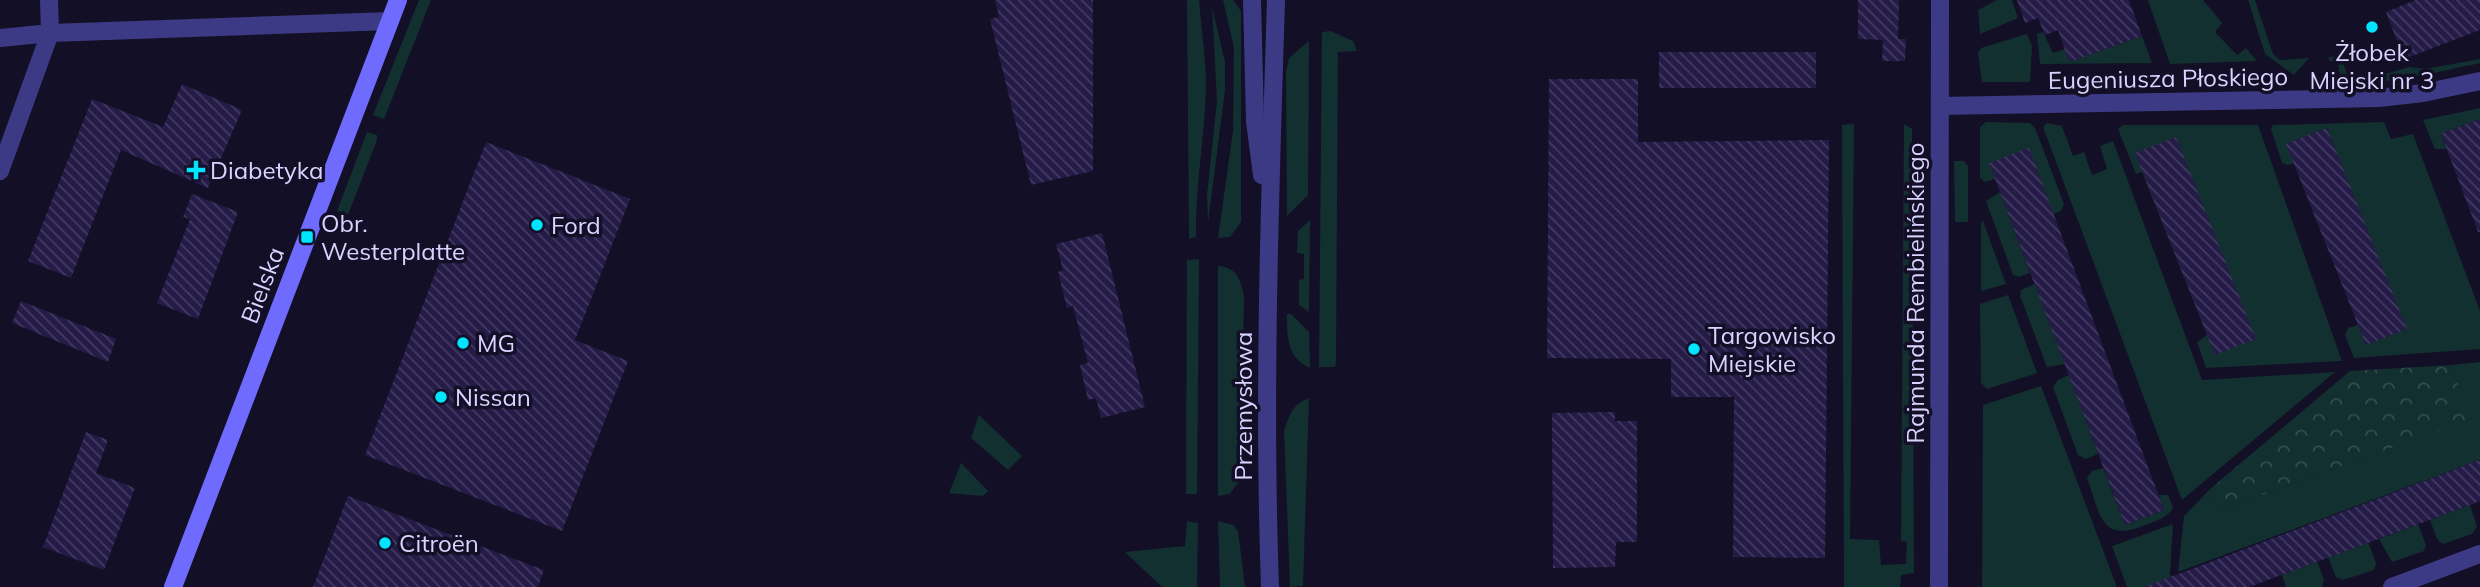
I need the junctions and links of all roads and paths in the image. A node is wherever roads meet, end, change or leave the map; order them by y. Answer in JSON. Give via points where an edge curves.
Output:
{"nodes":[{"id":1,"x":49,"y":0,"type":"edge"},
{"id":2,"x":398,"y":0,"type":"edge"},
{"id":3,"x":1252,"y":0,"type":"edge"},
{"id":4,"x":1276,"y":0,"type":"edge"},
{"id":5,"x":1940,"y":0,"type":"edge"},
{"id":6,"x":390,"y":21,"type":"junction"},
{"id":7,"x":50,"y":33,"type":"junction"},
{"id":8,"x":0,"y":38,"type":"edge"},
{"id":9,"x":2480,"y":81,"type":"edge"},
{"id":10,"x":1940,"y":106,"type":"junction"},
{"id":11,"x":0,"y":170,"type":"edge"},
{"id":12,"x":1269,"y":226,"type":"junction"},
{"id":13,"x":2480,"y":554,"type":"edge"},
{"id":14,"x":173,"y":587,"type":"edge"},
{"id":15,"x":1270,"y":587,"type":"edge"},
{"id":16,"x":1939,"y":587,"type":"edge"},
{"id":17,"x":2392,"y":587,"type":"edge"}],
"edges":[{"from":1,"to":7,"type":"street"},
{"from":2,"to":6,"type":"main road","name":"Bielska"},
{"from":3,"to":12,"type":"street","name":"Przemysłowa","via":[[1255,121]]},
{"from":4,"to":12,"type":"street","name":"Przemysłowa"},
{"from":5,"to":10,"type":"street","name":"Rajmunda Rembielińskiego"},
{"from":6,"to":7,"type":"street"},
{"from":6,"to":14,"type":"main road","name":"Bielska"},
{"from":7,"to":8,"type":"street"},
{"from":7,"to":11,"type":"street"},
{"from":9,"to":10,"type":"street","name":"Eugeniusza Płoskiego","via":[[2379,98]]},
{"from":10,"to":16,"type":"street","name":"Rajmunda Rembielińskiego"},
{"from":12,"to":15,"type":"street","name":"Przemysłowa"},
{"from":13,"to":17,"type":"street"}]}
